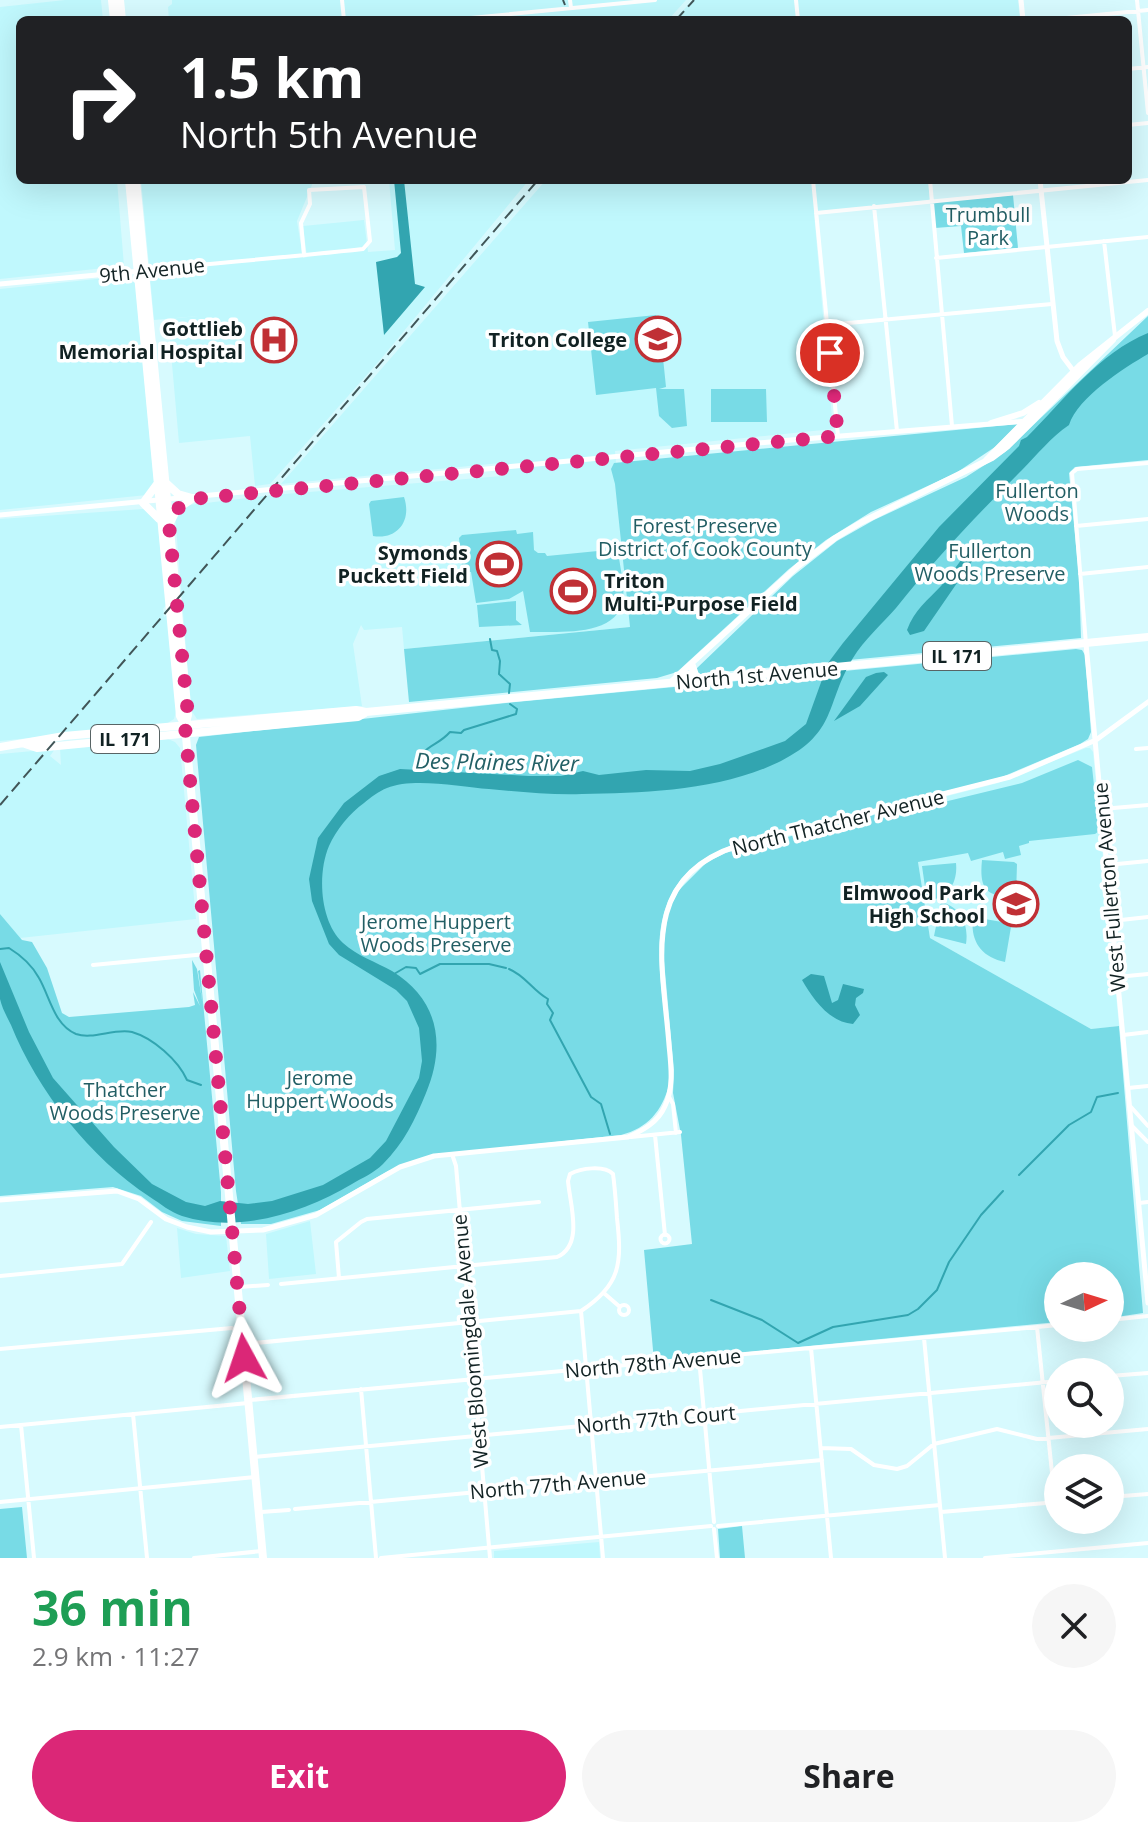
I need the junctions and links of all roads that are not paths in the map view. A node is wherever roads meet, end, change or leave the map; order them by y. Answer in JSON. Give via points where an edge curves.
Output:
{"nodes":[{"id":1,"x":570,"y":0,"type":"edge"},
{"id":2,"x":655,"y":0,"type":"edge"},
{"id":3,"x":1137,"y":0,"type":"edge"},
{"id":4,"x":571,"y":8,"type":"junction"},
{"id":5,"x":1148,"y":10,"type":"edge"},
{"id":6,"x":1138,"y":11,"type":"junction"},
{"id":7,"x":490,"y":16,"type":"edge"},
{"id":8,"x":1087,"y":16,"type":"edge"},
{"id":9,"x":1146,"y":67,"type":"edge"},
{"id":10,"x":1148,"y":113,"type":"edge"},
{"id":11,"x":130,"y":184,"type":"edge"},
{"id":12,"x":136,"y":184,"type":"edge"},
{"id":13,"x":813,"y":184,"type":"edge"},
{"id":14,"x":930,"y":184,"type":"edge"},
{"id":15,"x":1040,"y":184,"type":"edge"},
{"id":16,"x":1105,"y":184,"type":"edge"},
{"id":17,"x":1041,"y":190,"type":"junction"},
{"id":18,"x":932,"y":201,"type":"junction"},
{"id":19,"x":874,"y":206,"type":"junction"},
{"id":20,"x":816,"y":213,"type":"junction"},
{"id":21,"x":1148,"y":237,"type":"edge"},
{"id":22,"x":1104,"y":241,"type":"junction"},
{"id":23,"x":1046,"y":247,"type":"junction"},
{"id":24,"x":304,"y":255,"type":"junction"},
{"id":25,"x":936,"y":258,"type":"junction"},
{"id":26,"x":142,"y":271,"type":"junction"},
{"id":27,"x":0,"y":284,"type":"edge"},
{"id":28,"x":1052,"y":304,"type":"junction"},
{"id":29,"x":1148,"y":311,"type":"edge"},
{"id":30,"x":942,"y":314,"type":"junction"},
{"id":31,"x":886,"y":320,"type":"junction"},
{"id":32,"x":827,"y":325,"type":"junction"},
{"id":33,"x":1114,"y":339,"type":"junction"},
{"id":34,"x":1076,"y":374,"type":"junction"},
{"id":35,"x":1049,"y":397,"type":"junction"},
{"id":36,"x":1036,"y":420,"type":"junction"},
{"id":37,"x":1025,"y":421,"type":"junction"},
{"id":38,"x":991,"y":423,"type":"junction"},
{"id":39,"x":952,"y":426,"type":"junction"},
{"id":40,"x":897,"y":431,"type":"junction"},
{"id":41,"x":838,"y":436,"type":"junction"},
{"id":42,"x":986,"y":460,"type":"junction"},
{"id":43,"x":1148,"y":463,"type":"edge"},
{"id":44,"x":161,"y":479,"type":"junction"},
{"id":45,"x":192,"y":499,"type":"junction"},
{"id":46,"x":163,"y":501,"type":"junction"},
{"id":47,"x":143,"y":503,"type":"junction"},
{"id":48,"x":0,"y":515,"type":"edge"},
{"id":49,"x":1148,"y":519,"type":"edge"},
{"id":50,"x":1076,"y":526,"type":"junction"},
{"id":51,"x":166,"y":528,"type":"junction"},
{"id":52,"x":1148,"y":567,"type":"edge"},
{"id":53,"x":1080,"y":574,"type":"junction"},
{"id":54,"x":1148,"y":637,"type":"edge"},
{"id":55,"x":1086,"y":644,"type":"junction"},
{"id":56,"x":692,"y":666,"type":"junction"},
{"id":57,"x":701,"y":680,"type":"junction"},
{"id":58,"x":670,"y":683,"type":"junction"},
{"id":59,"x":1148,"y":702,"type":"edge"},
{"id":60,"x":186,"y":730,"type":"junction"},
{"id":61,"x":1096,"y":740,"type":"junction"},
{"id":62,"x":0,"y":747,"type":"edge"},
{"id":63,"x":1148,"y":748,"type":"edge"},
{"id":64,"x":1136,"y":749,"type":"dead end"},
{"id":65,"x":1148,"y":805,"type":"edge"},
{"id":66,"x":1102,"y":809,"type":"junction"},
{"id":67,"x":1148,"y":861,"type":"edge"},
{"id":68,"x":1107,"y":865,"type":"junction"},
{"id":69,"x":1148,"y":917,"type":"edge"},
{"id":70,"x":1112,"y":921,"type":"junction"},
{"id":71,"x":206,"y":954,"type":"junction"},
{"id":72,"x":93,"y":965,"type":"dead end"},
{"id":73,"x":1148,"y":974,"type":"edge"},
{"id":74,"x":1117,"y":977,"type":"junction"},
{"id":75,"x":1148,"y":1032,"type":"edge"},
{"id":76,"x":1123,"y":1035,"type":"junction"},
{"id":77,"x":1148,"y":1086,"type":"edge"},
{"id":78,"x":1128,"y":1088,"type":"junction"},
{"id":79,"x":669,"y":1097,"type":"junction"},
{"id":80,"x":1130,"y":1106,"type":"junction"},
{"id":81,"x":1131,"y":1125,"type":"junction"},
{"id":82,"x":1148,"y":1126,"type":"edge"},
{"id":83,"x":655,"y":1135,"type":"junction"},
{"id":84,"x":628,"y":1137,"type":"junction"},
{"id":85,"x":1148,"y":1142,"type":"edge"},
{"id":86,"x":452,"y":1154,"type":"junction"},
{"id":87,"x":0,"y":1200,"type":"edge"},
{"id":88,"x":539,"y":1202,"type":"dead end"},
{"id":89,"x":1148,"y":1202,"type":"edge"},
{"id":90,"x":1139,"y":1203,"type":"junction"},
{"id":91,"x":458,"y":1210,"type":"junction"},
{"id":92,"x":151,"y":1222,"type":"dead end"},
{"id":93,"x":232,"y":1228,"type":"junction"},
{"id":94,"x":665,"y":1235,"type":"dead end"},
{"id":95,"x":1146,"y":1259,"type":"edge"},
{"id":96,"x":463,"y":1266,"type":"junction"},
{"id":97,"x":0,"y":1276,"type":"edge"},
{"id":98,"x":339,"y":1278,"type":"junction"},
{"id":99,"x":281,"y":1284,"type":"dead end"},
{"id":100,"x":268,"y":1285,"type":"dead end"},
{"id":101,"x":237,"y":1287,"type":"junction"},
{"id":102,"x":605,"y":1294,"type":"junction"},
{"id":103,"x":1148,"y":1303,"type":"edge"},
{"id":104,"x":620,"y":1307,"type":"dead end"},
{"id":105,"x":581,"y":1311,"type":"junction"},
{"id":106,"x":1148,"y":1316,"type":"edge"},
{"id":107,"x":1124,"y":1319,"type":"edge"},
{"id":108,"x":468,"y":1322,"type":"junction"},
{"id":109,"x":1044,"y":1326,"type":"edge"},
{"id":110,"x":1037,"y":1327,"type":"junction"},
{"id":111,"x":237,"y":1330,"type":"junction"},
{"id":112,"x":924,"y":1338,"type":"junction"},
{"id":113,"x":242,"y":1344,"type":"junction"},
{"id":114,"x":811,"y":1348,"type":"junction"},
{"id":115,"x":0,"y":1349,"type":"edge"},
{"id":116,"x":699,"y":1358,"type":"junction"},
{"id":117,"x":586,"y":1369,"type":"junction"},
{"id":118,"x":1148,"y":1373,"type":"edge"},
{"id":119,"x":1124,"y":1375,"type":"edge"},
{"id":120,"x":474,"y":1379,"type":"junction"},
{"id":121,"x":1043,"y":1383,"type":"junction"},
{"id":122,"x":361,"y":1389,"type":"junction"},
{"id":123,"x":929,"y":1393,"type":"junction"},
{"id":124,"x":248,"y":1401,"type":"junction"},
{"id":125,"x":817,"y":1404,"type":"junction"},
{"id":126,"x":133,"y":1414,"type":"junction"},
{"id":127,"x":704,"y":1414,"type":"junction"},
{"id":128,"x":21,"y":1425,"type":"junction"},
{"id":129,"x":591,"y":1425,"type":"junction"},
{"id":130,"x":0,"y":1427,"type":"edge"},
{"id":131,"x":1148,"y":1429,"type":"edge"},
{"id":132,"x":479,"y":1436,"type":"junction"},
{"id":133,"x":1048,"y":1439,"type":"junction"},
{"id":134,"x":934,"y":1444,"type":"junction"},
{"id":135,"x":366,"y":1446,"type":"junction"},
{"id":136,"x":821,"y":1448,"type":"junction"},
{"id":137,"x":1050,"y":1454,"type":"edge"},
{"id":138,"x":253,"y":1457,"type":"junction"},
{"id":139,"x":822,"y":1460,"type":"junction"},
{"id":140,"x":709,"y":1471,"type":"junction"},
{"id":141,"x":255,"y":1477,"type":"junction"},
{"id":142,"x":596,"y":1481,"type":"junction"},
{"id":143,"x":140,"y":1488,"type":"junction"},
{"id":144,"x":484,"y":1491,"type":"junction"},
{"id":145,"x":1148,"y":1494,"type":"edge"},
{"id":146,"x":1124,"y":1496,"type":"edge"},
{"id":147,"x":28,"y":1499,"type":"junction"},
{"id":148,"x":0,"y":1502,"type":"edge"},
{"id":149,"x":371,"y":1502,"type":"junction"},
{"id":150,"x":1044,"y":1503,"type":"edge"},
{"id":151,"x":940,"y":1505,"type":"junction"},
{"id":152,"x":259,"y":1512,"type":"junction"},
{"id":153,"x":940,"y":1512,"type":"junction"},
{"id":154,"x":827,"y":1516,"type":"junction"},
{"id":155,"x":714,"y":1526,"type":"junction"},
{"id":156,"x":602,"y":1537,"type":"junction"},
{"id":157,"x":1148,"y":1543,"type":"edge"},
{"id":158,"x":489,"y":1548,"type":"junction"},
{"id":159,"x":1059,"y":1551,"type":"junction"},
{"id":160,"x":263,"y":1555,"type":"edge"},
{"id":161,"x":34,"y":1558,"type":"edge"},
{"id":162,"x":147,"y":1558,"type":"edge"},
{"id":163,"x":194,"y":1558,"type":"edge"},
{"id":164,"x":379,"y":1558,"type":"edge"},
{"id":165,"x":490,"y":1558,"type":"edge"},
{"id":166,"x":603,"y":1558,"type":"edge"},
{"id":167,"x":717,"y":1558,"type":"edge"},
{"id":168,"x":831,"y":1558,"type":"edge"},
{"id":169,"x":945,"y":1558,"type":"edge"},
{"id":170,"x":985,"y":1558,"type":"edge"},
{"id":171,"x":1060,"y":1558,"type":"edge"}],
"edges":[{"from":1,"to":4,"type":"street"},
{"from":2,"to":4,"type":"street"},
{"from":3,"to":6,"type":"street"},
{"from":4,"to":7,"type":"street"},
{"from":5,"to":6,"type":"street"},
{"from":6,"to":8,"type":"street"},
{"from":6,"to":9,"type":"street"},
{"from":9,"to":10,"type":"street"},
{"from":11,"to":26,"type":"main road"},
{"from":12,"to":26,"type":"main road"},
{"from":13,"to":20,"type":"street"},
{"from":14,"to":18,"type":"street"},
{"from":15,"to":17,"type":"street"},
{"from":16,"to":17,"type":"street"},
{"from":17,"to":18,"type":"street"},
{"from":17,"to":23,"type":"street"},
{"from":18,"to":19,"type":"street"},
{"from":18,"to":25,"type":"street"},
{"from":19,"to":20,"type":"street"},
{"from":19,"to":31,"type":"street"},
{"from":20,"to":32,"type":"street"},
{"from":21,"to":22,"type":"street"},
{"from":22,"to":23,"type":"street"},
{"from":22,"to":33,"type":"street"},
{"from":23,"to":25,"type":"street"},
{"from":23,"to":28,"type":"street"},
{"from":24,"to":24,"type":"street","name":"9th Avenue","via":[[368,245],[364,187],[309,190],[310,204],[301,223]]},
{"from":24,"to":26,"type":"street","name":"9th Avenue"},
{"from":25,"to":30,"type":"street"},
{"from":26,"to":27,"type":"street","name":"9th Avenue"},
{"from":26,"to":44,"type":"main road"},
{"from":28,"to":30,"type":"street"},
{"from":28,"to":34,"type":"street","via":[[1058,345]]},
{"from":29,"to":33,"type":"main road"},
{"from":30,"to":31,"type":"street"},
{"from":30,"to":39,"type":"street"},
{"from":31,"to":32,"type":"street"},
{"from":31,"to":40,"type":"street"},
{"from":32,"to":41,"type":"street"},
{"from":33,"to":34,"type":"main road"},
{"from":34,"to":35,"type":"main road"},
{"from":34,"to":36,"type":"main road"},
{"from":35,"to":37,"type":"main road"},
{"from":35,"to":38,"type":"main road"},
{"from":36,"to":37,"type":"street"},
{"from":36,"to":42,"type":"main road"},
{"from":37,"to":38,"type":"street"},
{"from":37,"to":42,"type":"main road"},
{"from":38,"to":39,"type":"street"},
{"from":39,"to":40,"type":"street"},
{"from":40,"to":41,"type":"street"},
{"from":41,"to":45,"type":"street"},
{"from":42,"to":56,"type":"main road","via":[[835,538]]},
{"from":43,"to":50,"type":"street","name":"West Fullerton Avenue","via":[[1073,471]]},
{"from":44,"to":45,"type":"main road"},
{"from":44,"to":46,"type":"main road"},
{"from":44,"to":47,"type":"main road"},
{"from":45,"to":46,"type":"street"},
{"from":45,"to":51,"type":"main road","via":[[177,509]]},
{"from":46,"to":47,"type":"street"},
{"from":46,"to":51,"type":"main road"},
{"from":47,"to":48,"type":"street"},
{"from":47,"to":51,"type":"main road"},
{"from":49,"to":50,"type":"street"},
{"from":50,"to":53,"type":"street","name":"West Fullerton Avenue"},
{"from":51,"to":60,"type":"main road","via":[[180,716]]},
{"from":52,"to":53,"type":"street"},
{"from":53,"to":55,"type":"street","name":"West Fullerton Avenue"},
{"from":54,"to":55,"type":"main road","name":"North 1st Avenue","number":"IL 171"},
{"from":55,"to":57,"type":"main road","name":"North 1st Avenue","number":"IL 171"},
{"from":55,"to":61,"type":"street","name":"West Fullerton Avenue"},
{"from":56,"to":57,"type":"main road"},
{"from":56,"to":58,"type":"main road"},
{"from":57,"to":58,"type":"main road","name":"North 1st Avenue","number":"IL 171"},
{"from":58,"to":60,"type":"main road","name":"North 1st Avenue","number":"IL 171"},
{"from":59,"to":61,"type":"street","name":"North Thatcher Avenue"},
{"from":60,"to":62,"type":"main road","number":"IL 171","via":[[37,748]]},
{"from":60,"to":71,"type":"main road"},
{"from":61,"to":66,"type":"street","name":"West Fullerton Avenue"},
{"from":61,"to":79,"type":"street","name":"North Thatcher Avenue","via":[[1010,777],[737,846],[695,869],[669,901],[661,931]]},
{"from":63,"to":64,"type":"street"},
{"from":65,"to":66,"type":"street"},
{"from":66,"to":68,"type":"street","name":"West Fullerton Avenue"},
{"from":67,"to":68,"type":"street"},
{"from":68,"to":70,"type":"street","name":"West Fullerton Avenue"},
{"from":69,"to":70,"type":"street"},
{"from":70,"to":74,"type":"street","name":"West Fullerton Avenue"},
{"from":71,"to":72,"type":"street"},
{"from":71,"to":93,"type":"main road"},
{"from":73,"to":74,"type":"street"},
{"from":74,"to":76,"type":"street","name":"West Fullerton Avenue"},
{"from":75,"to":76,"type":"street"},
{"from":76,"to":78,"type":"street","name":"West Fullerton Avenue"},
{"from":77,"to":78,"type":"street"},
{"from":78,"to":80,"type":"street","name":"West Fullerton Avenue"},
{"from":79,"to":83,"type":"street","via":[[678,1133]]},
{"from":79,"to":84,"type":"street","via":[[657,1118]]},
{"from":80,"to":81,"type":"street","name":"West Fullerton Avenue"},
{"from":80,"to":82,"type":"street"},
{"from":81,"to":85,"type":"street"},
{"from":81,"to":90,"type":"street","name":"West Fullerton Avenue"},
{"from":83,"to":84,"type":"street"},
{"from":83,"to":94,"type":"street"},
{"from":84,"to":86,"type":"street"},
{"from":86,"to":91,"type":"street","name":"West Bloomingdale Avenue"},
{"from":86,"to":93,"type":"street","via":[[400,1167],[307,1219],[263,1230]]},
{"from":87,"to":93,"type":"street","via":[[117,1191],[178,1224],[203,1231]]},
{"from":88,"to":91,"type":"street"},
{"from":89,"to":90,"type":"street"},
{"from":90,"to":95,"type":"street","name":"West Fullerton Avenue"},
{"from":91,"to":96,"type":"street","name":"West Bloomingdale Avenue"},
{"from":91,"to":98,"type":"street","via":[[361,1222],[336,1242]]},
{"from":92,"to":97,"type":"street","via":[[122,1264]]},
{"from":93,"to":101,"type":"main road"},
{"from":95,"to":103,"type":"street","name":"West Fullerton Avenue"},
{"from":96,"to":98,"type":"street"},
{"from":96,"to":102,"type":"street","via":[[565,1253],[573,1239],[570,1174],[604,1168],[613,1174],[620,1256]]},
{"from":96,"to":108,"type":"street","name":"West Bloomingdale Avenue"},
{"from":98,"to":99,"type":"street"},
{"from":100,"to":101,"type":"street"},
{"from":101,"to":111,"type":"main road"},
{"from":102,"to":104,"type":"street"},
{"from":102,"to":105,"type":"street"},
{"from":105,"to":108,"type":"street"},
{"from":105,"to":117,"type":"street"},
{"from":106,"to":107,"type":"street"},
{"from":108,"to":113,"type":"street"},
{"from":108,"to":120,"type":"street","name":"West Bloomingdale Avenue"},
{"from":109,"to":110,"type":"street","name":"North 78th Avenue"},
{"from":110,"to":112,"type":"street","name":"North 78th Avenue"},
{"from":110,"to":121,"type":"street"},
{"from":111,"to":113,"type":"main road"},
{"from":111,"to":115,"type":"street"},
{"from":112,"to":114,"type":"street","name":"North 78th Avenue"},
{"from":112,"to":123,"type":"street"},
{"from":113,"to":124,"type":"main road"},
{"from":114,"to":116,"type":"street","name":"North 78th Avenue"},
{"from":114,"to":125,"type":"street"},
{"from":116,"to":117,"type":"street","name":"North 78th Avenue"},
{"from":116,"to":127,"type":"street"},
{"from":117,"to":120,"type":"street","name":"North 78th Avenue"},
{"from":117,"to":129,"type":"street"},
{"from":118,"to":119,"type":"street"},
{"from":120,"to":122,"type":"street","name":"North 78th Avenue"},
{"from":120,"to":132,"type":"street","name":"West Bloomingdale Avenue"},
{"from":121,"to":123,"type":"street","name":"North 77th Court"},
{"from":121,"to":133,"type":"street"},
{"from":122,"to":124,"type":"street","name":"North 78th Avenue"},
{"from":122,"to":135,"type":"street"},
{"from":123,"to":125,"type":"street","name":"North 77th Court"},
{"from":123,"to":134,"type":"street"},
{"from":124,"to":126,"type":"street","name":"North 78th Avenue"},
{"from":124,"to":138,"type":"main road"},
{"from":125,"to":127,"type":"street","name":"North 77th Court"},
{"from":125,"to":136,"type":"street"},
{"from":126,"to":128,"type":"street","name":"North 78th Avenue"},
{"from":126,"to":143,"type":"street"},
{"from":127,"to":129,"type":"street","name":"North 77th Court"},
{"from":127,"to":140,"type":"street"},
{"from":128,"to":130,"type":"street","name":"North 78th Avenue"},
{"from":128,"to":147,"type":"street"},
{"from":129,"to":132,"type":"street","name":"North 77th Court"},
{"from":129,"to":142,"type":"street"},
{"from":131,"to":133,"type":"street"},
{"from":132,"to":135,"type":"street","name":"North 77th Court"},
{"from":132,"to":144,"type":"street","name":"West Bloomingdale Avenue"},
{"from":133,"to":134,"type":"street","via":[[997,1429]]},
{"from":133,"to":137,"type":"street"},
{"from":134,"to":136,"type":"street","via":[[897,1469],[874,1465],[845,1447]]},
{"from":134,"to":151,"type":"street"},
{"from":135,"to":138,"type":"street","name":"North 77th Court"},
{"from":135,"to":149,"type":"street"},
{"from":136,"to":139,"type":"street"},
{"from":138,"to":141,"type":"main road"},
{"from":139,"to":140,"type":"street","name":"North 77th Avenue"},
{"from":139,"to":154,"type":"street"},
{"from":140,"to":142,"type":"street","name":"North 77th Avenue"},
{"from":140,"to":155,"type":"street"},
{"from":141,"to":143,"type":"street"},
{"from":141,"to":152,"type":"main road"},
{"from":142,"to":144,"type":"street","name":"North 77th Avenue"},
{"from":142,"to":156,"type":"street"},
{"from":143,"to":147,"type":"street"},
{"from":143,"to":162,"type":"street"},
{"from":144,"to":149,"type":"street","name":"North 77th Avenue"},
{"from":144,"to":158,"type":"street","name":"West Bloomingdale Avenue"},
{"from":145,"to":146,"type":"street"},
{"from":147,"to":148,"type":"street"},
{"from":147,"to":161,"type":"street"},
{"from":149,"to":152,"type":"street","name":"North 77th Avenue"},
{"from":149,"to":164,"type":"street"},
{"from":150,"to":153,"type":"street"},
{"from":151,"to":153,"type":"street"},
{"from":151,"to":154,"type":"street"},
{"from":152,"to":160,"type":"main road"},
{"from":153,"to":169,"type":"street"},
{"from":154,"to":155,"type":"street"},
{"from":154,"to":168,"type":"street"},
{"from":155,"to":156,"type":"street"},
{"from":155,"to":167,"type":"street"},
{"from":156,"to":158,"type":"street"},
{"from":156,"to":166,"type":"street"},
{"from":157,"to":159,"type":"street"},
{"from":158,"to":164,"type":"street"},
{"from":158,"to":165,"type":"street","name":"West Bloomingdale Avenue"},
{"from":159,"to":170,"type":"street"},
{"from":159,"to":171,"type":"street"},
{"from":160,"to":163,"type":"street"}]}
